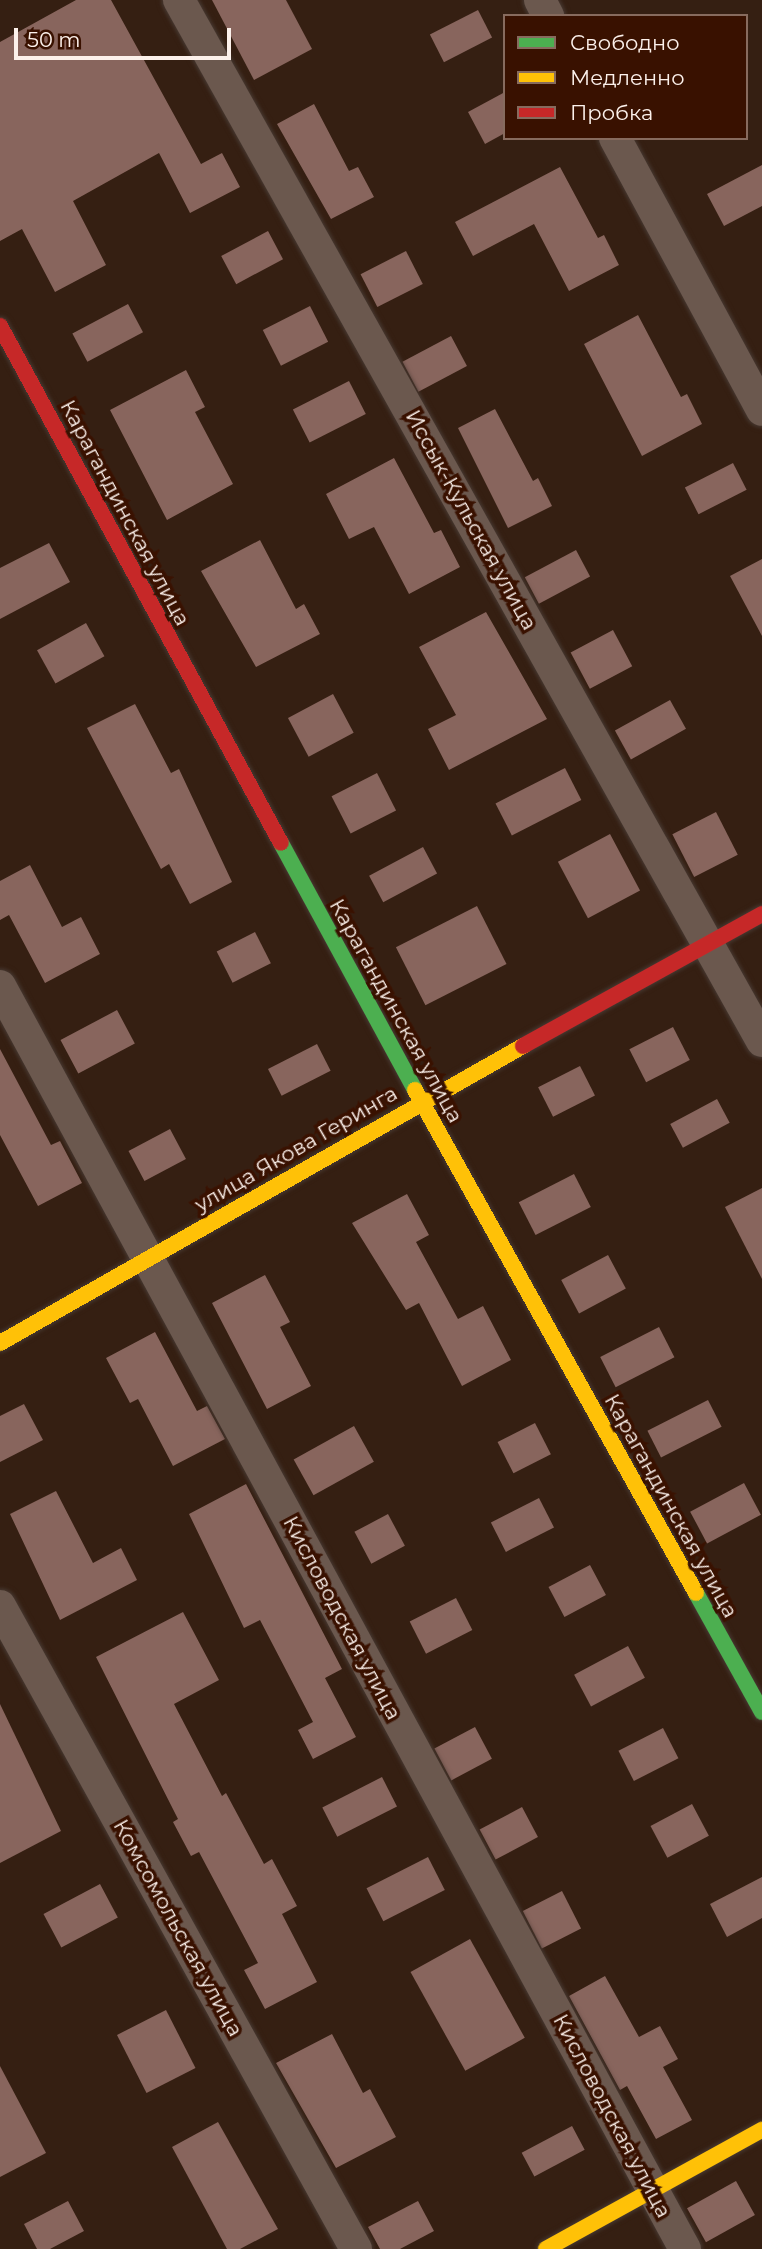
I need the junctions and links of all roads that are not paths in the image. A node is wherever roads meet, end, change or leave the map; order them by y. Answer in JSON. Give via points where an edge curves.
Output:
{"nodes":[{"id":1,"x":179,"y":0,"type":"edge"},
{"id":2,"x":615,"y":140,"type":"edge"},
{"id":3,"x":0,"y":326,"type":"edge"},
{"id":4,"x":762,"y":410,"type":"edge"},
{"id":5,"x":762,"y":914,"type":"edge"},
{"id":6,"x":709,"y":943,"type":"junction"},
{"id":7,"x":0,"y":986,"type":"edge"},
{"id":8,"x":762,"y":1041,"type":"edge"},
{"id":9,"x":421,"y":1101,"type":"junction"},
{"id":10,"x":147,"y":1258,"type":"junction"},
{"id":11,"x":0,"y":1343,"type":"edge"},
{"id":12,"x":0,"y":1606,"type":"edge"},
{"id":13,"x":762,"y":1712,"type":"edge"},
{"id":14,"x":762,"y":2130,"type":"edge"},
{"id":15,"x":652,"y":2189,"type":"junction"},
{"id":16,"x":356,"y":2249,"type":"edge"},
{"id":17,"x":546,"y":2249,"type":"edge"},
{"id":18,"x":685,"y":2249,"type":"edge"}],
"edges":[{"from":1,"to":6,"type":"street","name":"Иссык-Кульская улица"},
{"from":2,"to":4,"type":"street"},
{"from":3,"to":9,"type":"street","name":"Карагандинская улица"},
{"from":5,"to":6,"type":"street","name":"улица Якова Геринга"},
{"from":6,"to":8,"type":"street","name":"Иссык-Кульская улица"},
{"from":6,"to":9,"type":"street","name":"улица Якова Геринга"},
{"from":7,"to":10,"type":"street","name":"Кисловодская улица"},
{"from":9,"to":10,"type":"street","name":"улица Якова Геринга"},
{"from":9,"to":13,"type":"street","name":"Карагандинская улица"},
{"from":10,"to":11,"type":"street","name":"улица Якова Геринга"},
{"from":10,"to":15,"type":"street","name":"Кисловодская улица"},
{"from":12,"to":16,"type":"street","name":"Комсомольская улица"},
{"from":14,"to":15,"type":"street"},
{"from":15,"to":17,"type":"street"},
{"from":15,"to":18,"type":"street","name":"Кисловодская улица"}]}
